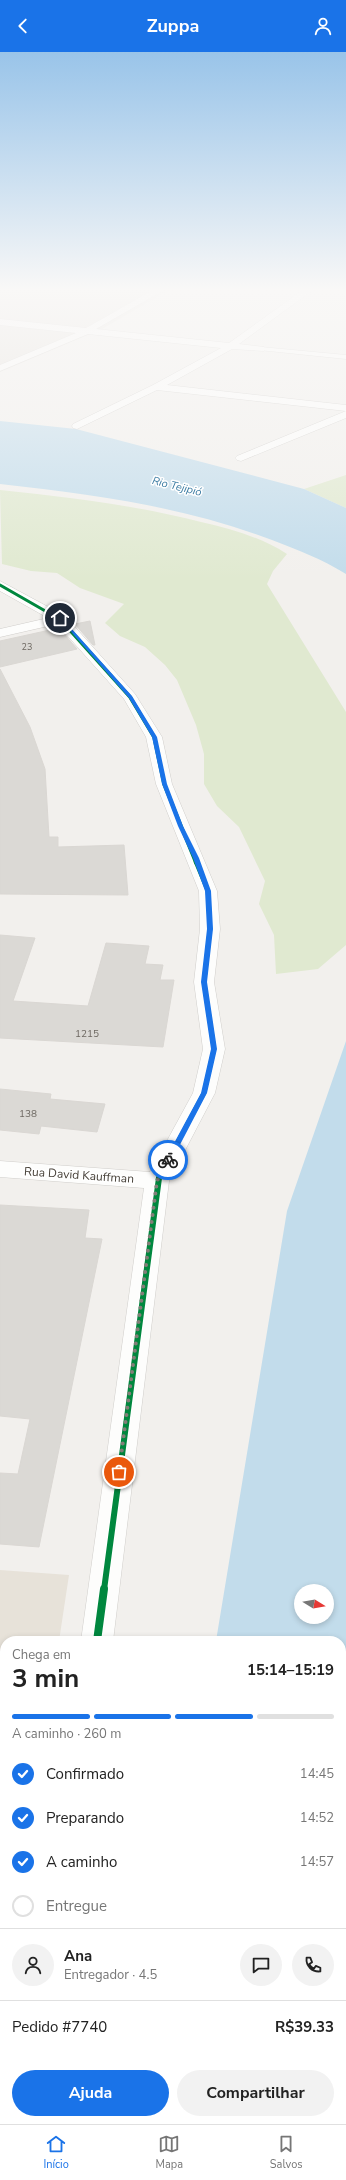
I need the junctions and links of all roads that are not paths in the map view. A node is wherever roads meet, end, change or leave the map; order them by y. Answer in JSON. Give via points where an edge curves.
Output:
{"nodes":[{"id":1,"x":156,"y":387,"type":"joint"},
{"id":2,"x":346,"y":408,"type":"edge"},
{"id":3,"x":346,"y":414,"type":"edge"},
{"id":4,"x":77,"y":426,"type":"dead end"},
{"id":5,"x":241,"y":458,"type":"dead end"},
{"id":6,"x":0,"y":585,"type":"edge"},
{"id":7,"x":60,"y":618,"type":"junction"},
{"id":8,"x":0,"y":634,"type":"edge"},
{"id":9,"x":0,"y":1170,"type":"edge"},
{"id":10,"x":157,"y":1181,"type":"junction"},
{"id":11,"x":98,"y":1636,"type":"edge"}],
"edges":[{"from":1,"to":2,"type":"street"},
{"from":1,"to":4,"type":"street"},
{"from":3,"to":5,"type":"street"},
{"from":6,"to":7,"type":"street"},
{"from":7,"to":8,"type":"street"},
{"from":7,"to":10,"type":"street","via":[[130,697],[154,737],[164,784],[208,891],[210,929],[204,982],[214,1049],[204,1093]]},
{"from":9,"to":10,"type":"street","name":"Rua David Kauffman"},
{"from":10,"to":11,"type":"street"}]}
